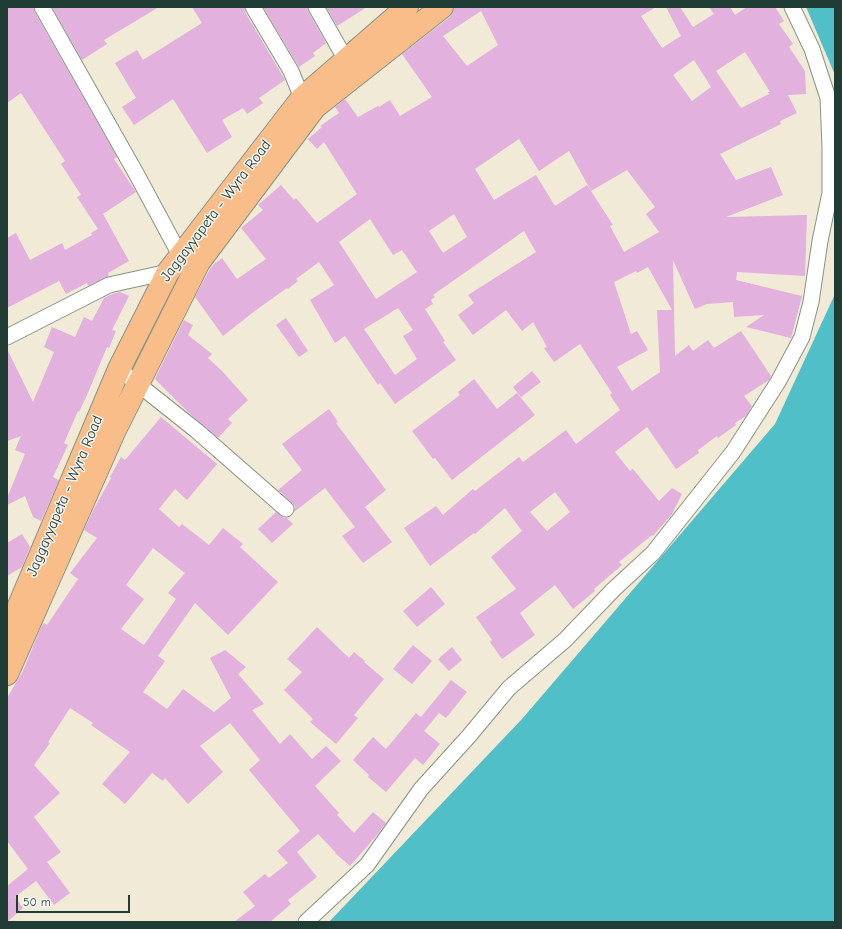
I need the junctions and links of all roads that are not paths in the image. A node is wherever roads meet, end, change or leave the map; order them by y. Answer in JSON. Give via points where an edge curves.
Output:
{"nodes":[{"id":1,"x":42,"y":7,"type":"edge"},
{"id":2,"x":252,"y":7,"type":"edge"},
{"id":3,"x":316,"y":7,"type":"edge"},
{"id":4,"x":408,"y":7,"type":"edge"},
{"id":5,"x":442,"y":7,"type":"edge"},
{"id":6,"x":792,"y":7,"type":"edge"},
{"id":7,"x":346,"y":60,"type":"junction"},
{"id":8,"x":302,"y":98,"type":"junction"},
{"id":9,"x":174,"y":263,"type":"junction"},
{"id":10,"x":7,"y":337,"type":"edge"},
{"id":11,"x":119,"y":369,"type":"junction"},
{"id":12,"x":138,"y":384,"type":"junction"},
{"id":13,"x":286,"y":509,"type":"dead end"},
{"id":14,"x":12,"y":606,"type":"edge"},
{"id":15,"x":7,"y":634,"type":"edge"},
{"id":16,"x":7,"y":674,"type":"edge"},
{"id":17,"x":306,"y":922,"type":"edge"}],
"edges":[{"from":1,"to":9,"type":"street","via":[[137,174]]},
{"from":2,"to":8,"type":"street","via":[[291,71]]},
{"from":3,"to":7,"type":"street"},
{"from":4,"to":7,"type":"main road","name":"Jaggayyapeta - Wyra Road"},
{"from":5,"to":12,"type":"main road","via":[[316,108],[199,262]]},
{"from":6,"to":17,"type":"street","via":[[812,48],[828,98],[830,147],[830,193],[811,302],[802,337],[778,382],[733,452],[653,552],[564,640],[509,688],[421,789],[367,865]]},
{"from":7,"to":8,"type":"main road","name":"Jaggayyapeta - Wyra Road"},
{"from":8,"to":9,"type":"main road","name":"Jaggayyapeta - Wyra Road"},
{"from":9,"to":10,"type":"street","via":[[109,285]]},
{"from":9,"to":11,"type":"main road","name":"Jaggayyapeta - Wyra Road"},
{"from":11,"to":12,"type":"street"},
{"from":11,"to":14,"type":"main road","name":"Jaggayyapeta - Wyra Road"},
{"from":12,"to":13,"type":"street","via":[[197,431]]},
{"from":12,"to":16,"type":"main road","via":[[114,432]]},
{"from":14,"to":15,"type":"main road","name":"Jaggayyapeta - Wyra Road"}]}
